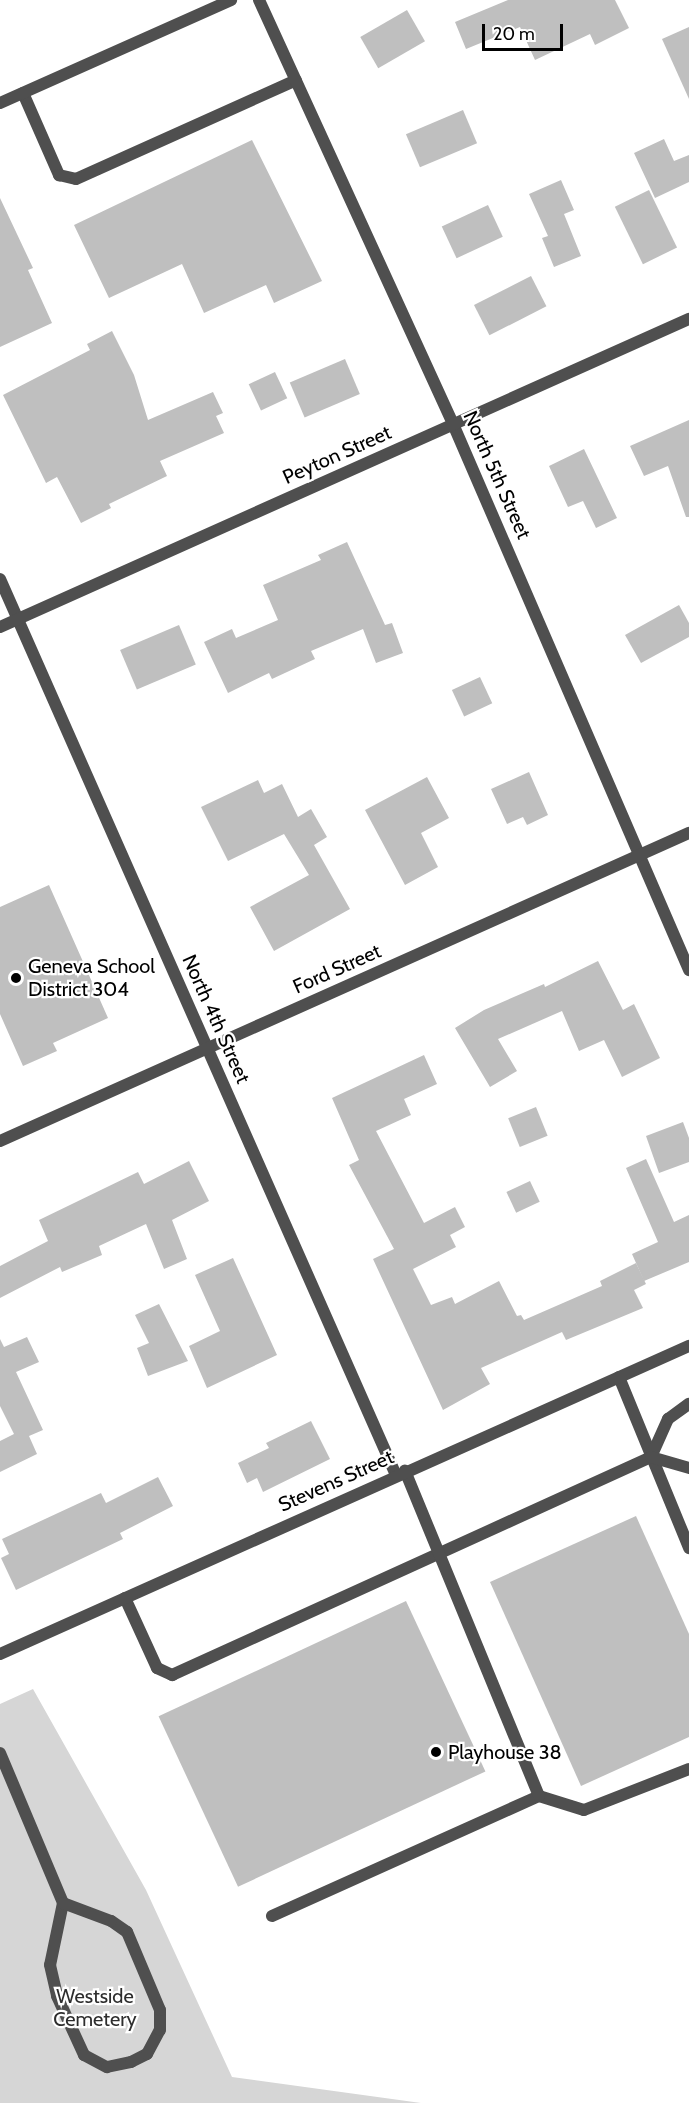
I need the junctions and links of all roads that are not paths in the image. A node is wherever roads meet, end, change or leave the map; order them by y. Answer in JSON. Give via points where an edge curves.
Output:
{"nodes":[{"id":1,"x":231,"y":0,"type":"edge"},
{"id":2,"x":259,"y":0,"type":"edge"},
{"id":3,"x":296,"y":80,"type":"junction"},
{"id":4,"x":23,"y":93,"type":"junction"},
{"id":5,"x":0,"y":104,"type":"edge"},
{"id":6,"x":689,"y":319,"type":"edge"},
{"id":7,"x":453,"y":424,"type":"junction"},
{"id":8,"x":0,"y":579,"type":"edge"},
{"id":9,"x":18,"y":619,"type":"junction"},
{"id":10,"x":0,"y":627,"type":"edge"},
{"id":11,"x":689,"y":833,"type":"edge"},
{"id":12,"x":640,"y":855,"type":"junction"},
{"id":13,"x":689,"y":970,"type":"edge"},
{"id":14,"x":208,"y":1049,"type":"junction"},
{"id":15,"x":0,"y":1141,"type":"edge"},
{"id":16,"x":689,"y":1346,"type":"edge"},
{"id":17,"x":620,"y":1377,"type":"junction"},
{"id":18,"x":689,"y":1404,"type":"edge"},
{"id":19,"x":651,"y":1457,"type":"junction"},
{"id":20,"x":689,"y":1468,"type":"edge"},
{"id":21,"x":401,"y":1473,"type":"junction"},
{"id":22,"x":689,"y":1548,"type":"edge"},
{"id":23,"x":440,"y":1554,"type":"junction"},
{"id":24,"x":125,"y":1598,"type":"junction"},
{"id":25,"x":0,"y":1654,"type":"edge"},
{"id":26,"x":0,"y":1753,"type":"edge"},
{"id":27,"x":689,"y":1769,"type":"edge"},
{"id":28,"x":539,"y":1796,"type":"junction"},
{"id":29,"x":63,"y":1903,"type":"junction"},
{"id":30,"x":272,"y":1916,"type":"dead end"}],
"edges":[{"from":1,"to":4,"type":"street"},
{"from":2,"to":3,"type":"street","name":"North 5th Street"},
{"from":3,"to":4,"type":"street","via":[[76,178],[59,175]]},
{"from":3,"to":7,"type":"street","name":"North 5th Street"},
{"from":4,"to":5,"type":"street"},
{"from":6,"to":7,"type":"street","name":"Peyton Street"},
{"from":7,"to":9,"type":"street","name":"Peyton Street"},
{"from":7,"to":12,"type":"street","name":"North 5th Street"},
{"from":8,"to":9,"type":"street","name":"North 4th Street"},
{"from":9,"to":10,"type":"street","name":"Peyton Street"},
{"from":9,"to":14,"type":"street","name":"North 4th Street"},
{"from":11,"to":12,"type":"street","name":"Ford Street"},
{"from":12,"to":13,"type":"street","name":"North 5th Street"},
{"from":12,"to":14,"type":"street","name":"Ford Street"},
{"from":14,"to":15,"type":"street","name":"Ford Street"},
{"from":14,"to":21,"type":"street","name":"North 4th Street"},
{"from":16,"to":17,"type":"street","name":"Stevens Street"},
{"from":17,"to":19,"type":"street"},
{"from":17,"to":21,"type":"street","name":"Stevens Street"},
{"from":18,"to":19,"type":"street","via":[[668,1419]]},
{"from":19,"to":20,"type":"street"},
{"from":19,"to":22,"type":"street"},
{"from":19,"to":23,"type":"street"},
{"from":21,"to":23,"type":"street","name":"North 4th Street"},
{"from":21,"to":24,"type":"street","name":"Stevens Street"},
{"from":23,"to":24,"type":"street","via":[[172,1675],[157,1668]]},
{"from":23,"to":28,"type":"street","name":"North 4th Street"},
{"from":24,"to":25,"type":"street","name":"Stevens Street"},
{"from":26,"to":29,"type":"street"},
{"from":27,"to":28,"type":"street","via":[[584,1810]]},
{"from":28,"to":30,"type":"street"},
{"from":29,"to":29,"type":"street","via":[[111,1921],[127,1932],[136,1951],[160,2010],[160,2030],[147,2054],[131,2062],[107,2067],[84,2055],[57,1996],[50,1965]]}]}
